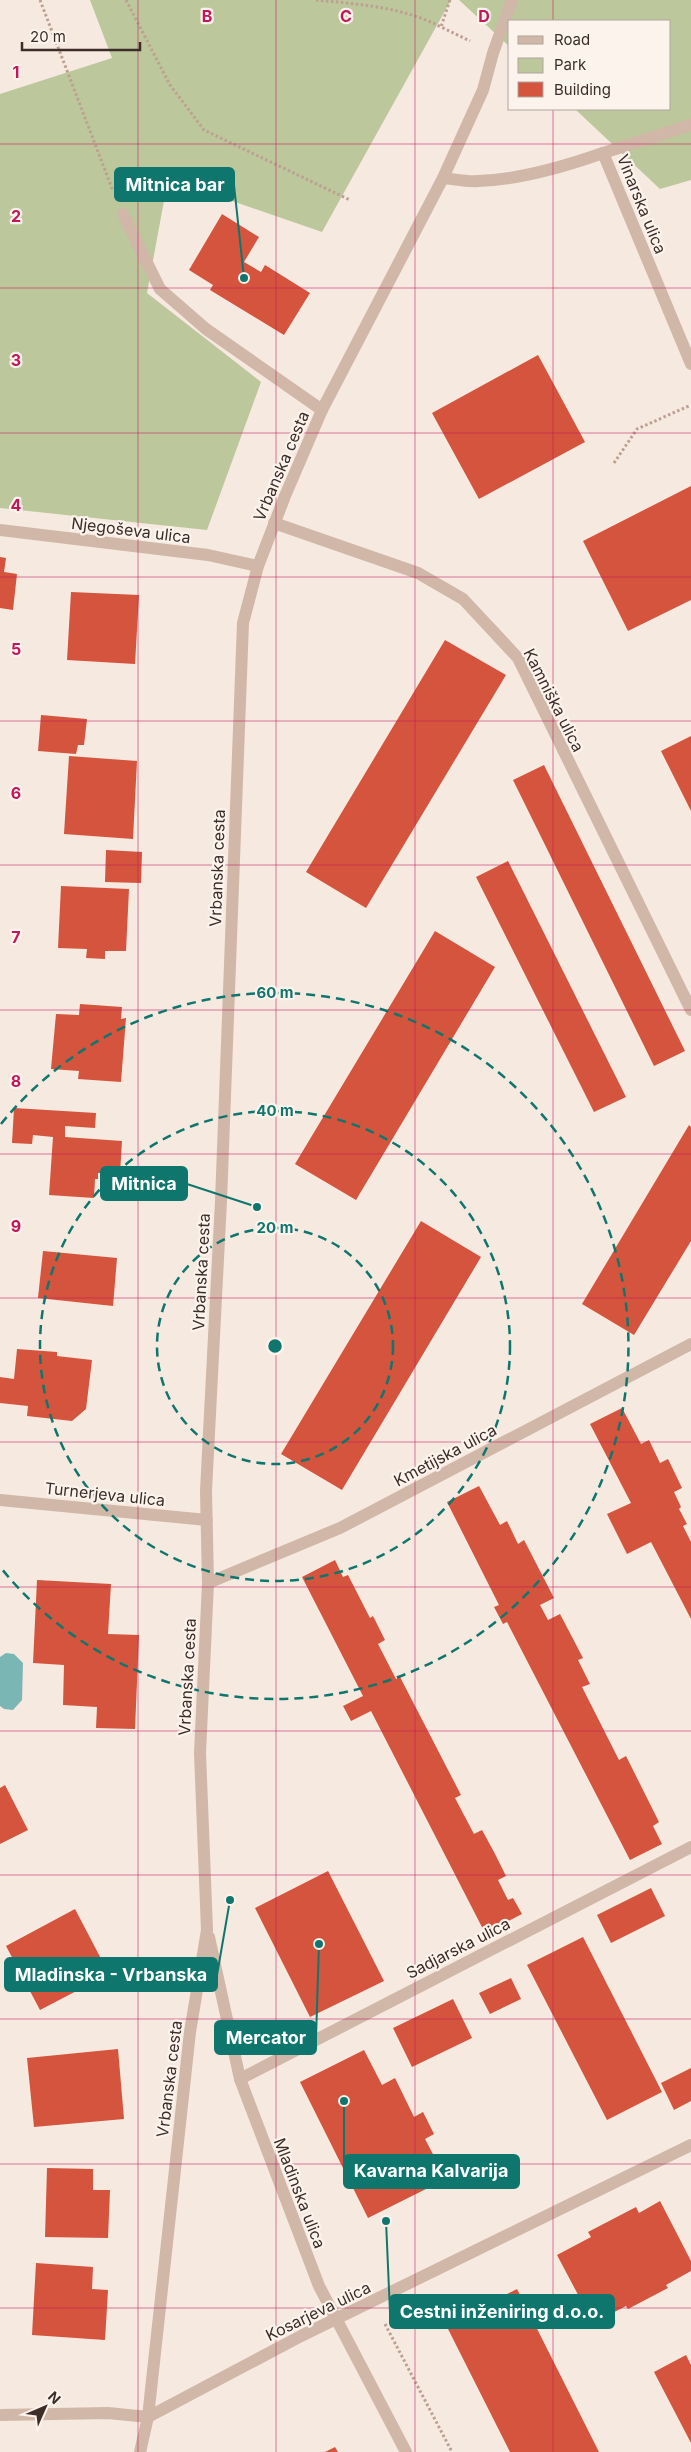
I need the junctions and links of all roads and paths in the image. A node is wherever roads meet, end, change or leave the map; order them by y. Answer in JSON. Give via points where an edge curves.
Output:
{"nodes":[{"id":1,"x":40,"y":0,"type":"edge"},
{"id":2,"x":126,"y":0,"type":"edge"},
{"id":3,"x":316,"y":0,"type":"edge"},
{"id":4,"x":450,"y":0,"type":"edge"},
{"id":5,"x":512,"y":0,"type":"edge"},
{"id":6,"x":441,"y":27,"type":"junction"},
{"id":7,"x":493,"y":53,"type":"junction"},
{"id":8,"x":691,"y":125,"type":"edge"},
{"id":9,"x":604,"y":153,"type":"junction"},
{"id":10,"x":443,"y":178,"type":"junction"},
{"id":11,"x":350,"y":200,"type":"dead end"},
{"id":12,"x":124,"y":214,"type":"joint"},
{"id":13,"x":691,"y":364,"type":"edge"},
{"id":14,"x":691,"y":405,"type":"edge"},
{"id":15,"x":322,"y":410,"type":"junction"},
{"id":16,"x":614,"y":463,"type":"dead end"},
{"id":17,"x":274,"y":523,"type":"junction"},
{"id":18,"x":0,"y":530,"type":"edge"},
{"id":19,"x":258,"y":566,"type":"junction"},
{"id":20,"x":691,"y":1010,"type":"edge"},
{"id":21,"x":691,"y":1344,"type":"edge"},
{"id":22,"x":0,"y":1500,"type":"edge"},
{"id":23,"x":207,"y":1520,"type":"junction"},
{"id":24,"x":208,"y":1583,"type":"junction"},
{"id":25,"x":691,"y":1847,"type":"edge"},
{"id":26,"x":207,"y":1930,"type":"junction"},
{"id":27,"x":240,"y":2079,"type":"junction"},
{"id":28,"x":691,"y":2145,"type":"edge"},
{"id":29,"x":336,"y":2321,"type":"junction"},
{"id":30,"x":385,"y":2323,"type":"dead end"},
{"id":31,"x":0,"y":2415,"type":"edge"},
{"id":32,"x":148,"y":2417,"type":"junction"},
{"id":33,"x":140,"y":2452,"type":"edge"},
{"id":34,"x":406,"y":2452,"type":"edge"},
{"id":35,"x":452,"y":2452,"type":"edge"}],
"edges":[{"from":1,"to":12,"type":"path"},
{"from":2,"to":11,"type":"path","via":[[170,85],[204,130]]},
{"from":3,"to":6,"type":"path","via":[[421,16]]},
{"from":4,"to":6,"type":"path"},
{"from":5,"to":7,"type":"street","name":"Vrbanska cesta"},
{"from":6,"to":7,"type":"path"},
{"from":7,"to":10,"type":"street","name":"Vrbanska cesta","via":[[482,90]]},
{"from":8,"to":9,"type":"street"},
{"from":9,"to":10,"type":"street","name":"Vinarska ulica","via":[[572,164],[508,177],[478,181]]},
{"from":9,"to":13,"type":"street","name":"Vinarska ulica"},
{"from":10,"to":15,"type":"street","name":"Vrbanska cesta"},
{"from":12,"to":15,"type":"street","via":[[160,289],[206,329]]},
{"from":14,"to":16,"type":"path","via":[[637,429]]},
{"from":15,"to":17,"type":"street","name":"Vrbanska cesta"},
{"from":17,"to":19,"type":"street","name":"Vrbanska cesta"},
{"from":17,"to":20,"type":"street","name":"Kamniška ulica","via":[[418,573],[464,599],[518,658]]},
{"from":18,"to":19,"type":"street","name":"Njegoševa ulica","via":[[208,555]]},
{"from":19,"to":23,"type":"street","name":"Vrbanska cesta","via":[[243,623]]},
{"from":21,"to":24,"type":"street","name":"Kmetijska ulica","via":[[340,1528]]},
{"from":22,"to":23,"type":"street","name":"Turnerjeva ulica"},
{"from":23,"to":24,"type":"street","name":"Vrbanska cesta"},
{"from":24,"to":26,"type":"street","name":"Vrbanska cesta","via":[[200,1753]]},
{"from":25,"to":27,"type":"street","name":"Sadjarska ulica"},
{"from":26,"to":27,"type":"street","name":"Mladinska ulica"},
{"from":26,"to":32,"type":"street","name":"Vrbanska cesta","via":[[190,2032]]},
{"from":27,"to":29,"type":"street","name":"Mladinska ulica","via":[[319,2286]]},
{"from":28,"to":29,"type":"street","name":"Kosarjeva ulica"},
{"from":29,"to":32,"type":"street","name":"Kosarjeva ulica","via":[[301,2336]]},
{"from":29,"to":34,"type":"street","name":"Mladinska ulica"},
{"from":30,"to":35,"type":"path"},
{"from":31,"to":32,"type":"street"},
{"from":32,"to":33,"type":"street","name":"Vrbanska cesta"}]}
